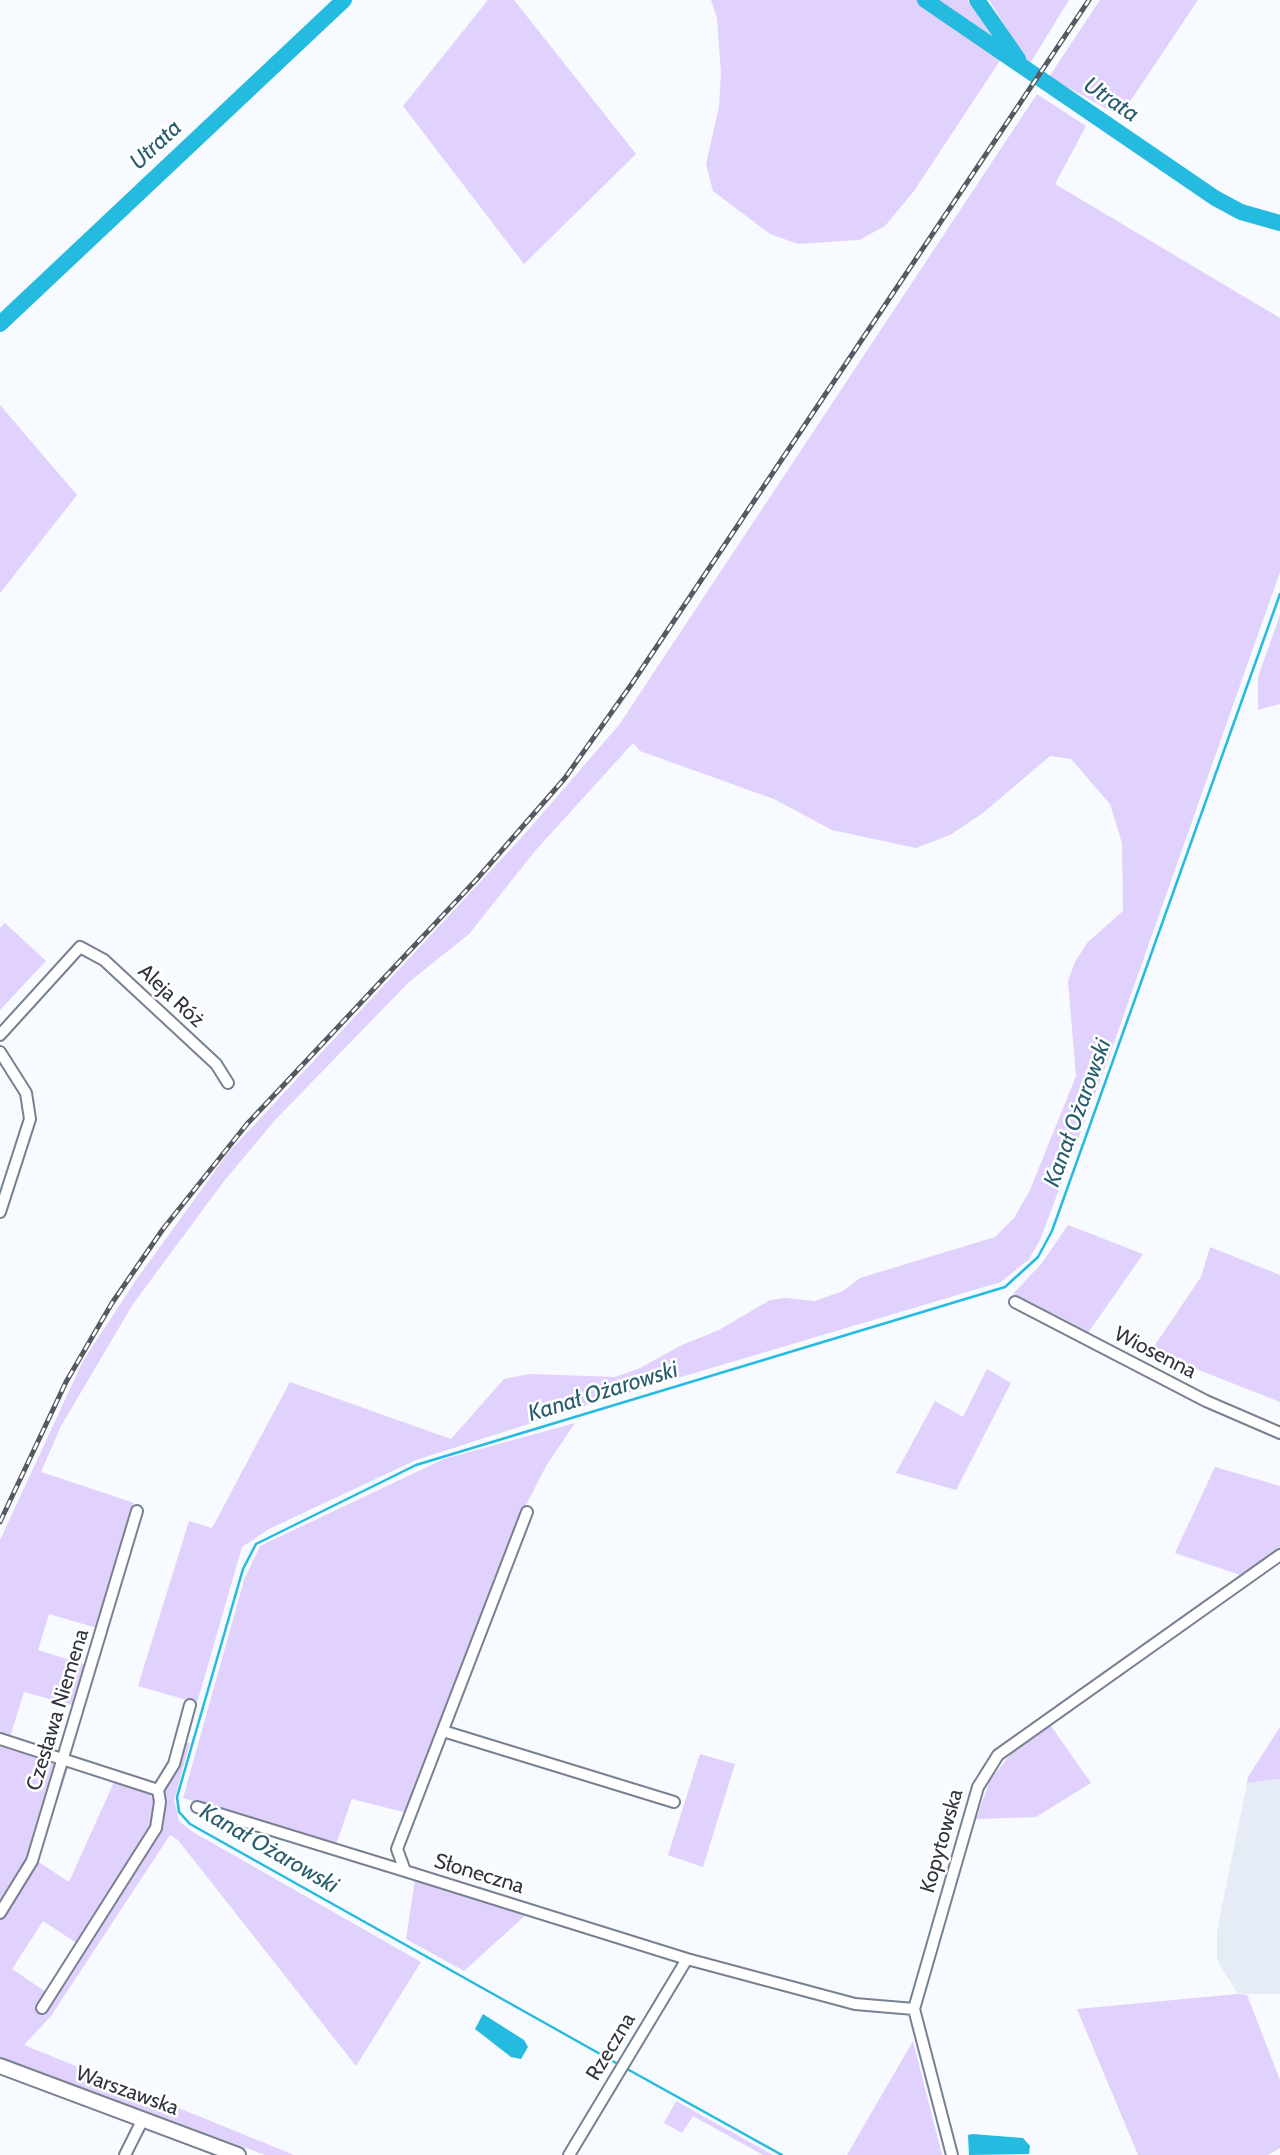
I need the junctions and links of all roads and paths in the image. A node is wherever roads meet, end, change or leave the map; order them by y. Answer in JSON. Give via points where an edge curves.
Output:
{"nodes":[{"id":1,"x":0,"y":1035,"type":"edge"},
{"id":2,"x":0,"y":1052,"type":"edge"},
{"id":3,"x":228,"y":1083,"type":"dead end"},
{"id":4,"x":0,"y":1212,"type":"edge"},
{"id":5,"x":1016,"y":1302,"type":"dead end"},
{"id":6,"x":1280,"y":1433,"type":"edge"},
{"id":7,"x":137,"y":1511,"type":"dead end"},
{"id":8,"x":527,"y":1513,"type":"dead end"},
{"id":9,"x":1279,"y":1558,"type":"edge"},
{"id":10,"x":190,"y":1705,"type":"dead end"},
{"id":11,"x":443,"y":1731,"type":"junction"},
{"id":12,"x":0,"y":1739,"type":"edge"},
{"id":13,"x":65,"y":1760,"type":"junction"},
{"id":14,"x":158,"y":1790,"type":"junction"},
{"id":15,"x":674,"y":1802,"type":"dead end"},
{"id":16,"x":197,"y":1807,"type":"dead end"},
{"id":17,"x":405,"y":1871,"type":"junction"},
{"id":18,"x":0,"y":1913,"type":"edge"},
{"id":19,"x":687,"y":1959,"type":"junction"},
{"id":20,"x":41,"y":2008,"type":"dead end"},
{"id":21,"x":914,"y":2009,"type":"junction"},
{"id":22,"x":0,"y":2066,"type":"edge"},
{"id":23,"x":143,"y":2119,"type":"junction"},
{"id":24,"x":125,"y":2155,"type":"edge"},
{"id":25,"x":238,"y":2155,"type":"edge"},
{"id":26,"x":569,"y":2155,"type":"edge"},
{"id":27,"x":951,"y":2155,"type":"edge"}],
"edges":[{"from":1,"to":3,"type":"street","name":"Aleja Róż","via":[[80,947],[104,960],[216,1064]]},
{"from":2,"to":4,"type":"street","via":[[26,1093],[30,1119]]},
{"from":5,"to":6,"type":"street","name":"Wiosenna","via":[[1206,1401]]},
{"from":7,"to":13,"type":"street","name":"Czesława Niemena"},
{"from":8,"to":11,"type":"street","name":"Słoneczna"},
{"from":9,"to":21,"type":"street","name":"Kopytowska","via":[[998,1755],[978,1787]]},
{"from":10,"to":14,"type":"street","via":[[174,1764]]},
{"from":11,"to":15,"type":"street"},
{"from":11,"to":17,"type":"street","name":"Słoneczna","via":[[397,1849]]},
{"from":12,"to":13,"type":"street"},
{"from":13,"to":14,"type":"street"},
{"from":13,"to":18,"type":"street","name":"Czesława Niemena","via":[[32,1861]]},
{"from":14,"to":20,"type":"street","via":[[156,1828]]},
{"from":16,"to":17,"type":"street"},
{"from":17,"to":19,"type":"street","name":"Słoneczna"},
{"from":19,"to":21,"type":"street","name":"Słoneczna","via":[[855,2004]]},
{"from":19,"to":26,"type":"street","name":"Rzeczna"},
{"from":21,"to":27,"type":"street"},
{"from":22,"to":23,"type":"main road","name":"Warszawska"},
{"from":23,"to":24,"type":"street"},
{"from":23,"to":25,"type":"main road","name":"Warszawska"}]}
